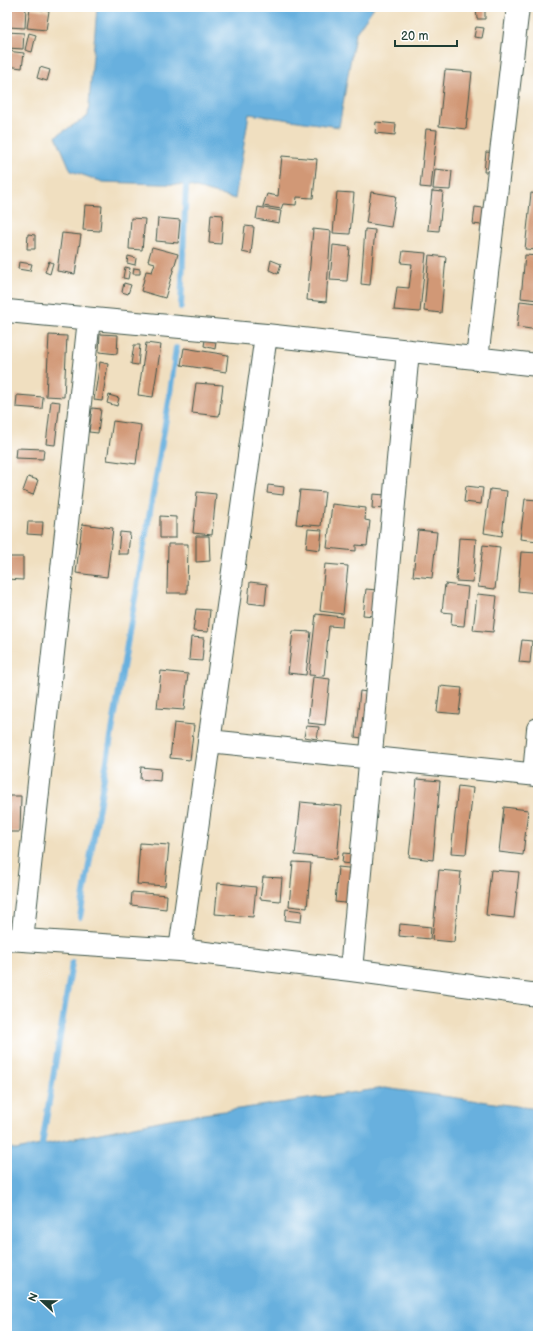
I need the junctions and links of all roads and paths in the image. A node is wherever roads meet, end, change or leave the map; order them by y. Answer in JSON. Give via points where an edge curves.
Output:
{"nodes":[{"id":1,"x":518,"y":7,"type":"edge"},
{"id":2,"x":7,"y":311,"type":"edge"},
{"id":3,"x":88,"y":319,"type":"junction"},
{"id":4,"x":266,"y":335,"type":"junction"},
{"id":5,"x":408,"y":352,"type":"junction"},
{"id":6,"x":477,"y":359,"type":"junction"},
{"id":7,"x":538,"y":365,"type":"edge"},
{"id":8,"x":538,"y":729,"type":"edge"},
{"id":9,"x":209,"y":741,"type":"junction"},
{"id":10,"x":371,"y":759,"type":"junction"},
{"id":11,"x":536,"y":775,"type":"edge"},
{"id":12,"x":14,"y":939,"type":"edge"},
{"id":13,"x":180,"y":950,"type":"junction"},
{"id":14,"x":351,"y":970,"type":"junction"},
{"id":15,"x":538,"y":995,"type":"edge"}],
"edges":[{"from":1,"to":6,"type":"street"},
{"from":2,"to":3,"type":"street"},
{"from":3,"to":4,"type":"street"},
{"from":3,"to":12,"type":"street"},
{"from":4,"to":5,"type":"street"},
{"from":4,"to":9,"type":"street"},
{"from":5,"to":6,"type":"street"},
{"from":5,"to":10,"type":"street"},
{"from":6,"to":7,"type":"street"},
{"from":8,"to":11,"type":"street"},
{"from":9,"to":10,"type":"street"},
{"from":9,"to":13,"type":"street"},
{"from":10,"to":11,"type":"street"},
{"from":10,"to":14,"type":"street"},
{"from":12,"to":13,"type":"street"},
{"from":13,"to":14,"type":"street"},
{"from":14,"to":15,"type":"street"}]}
